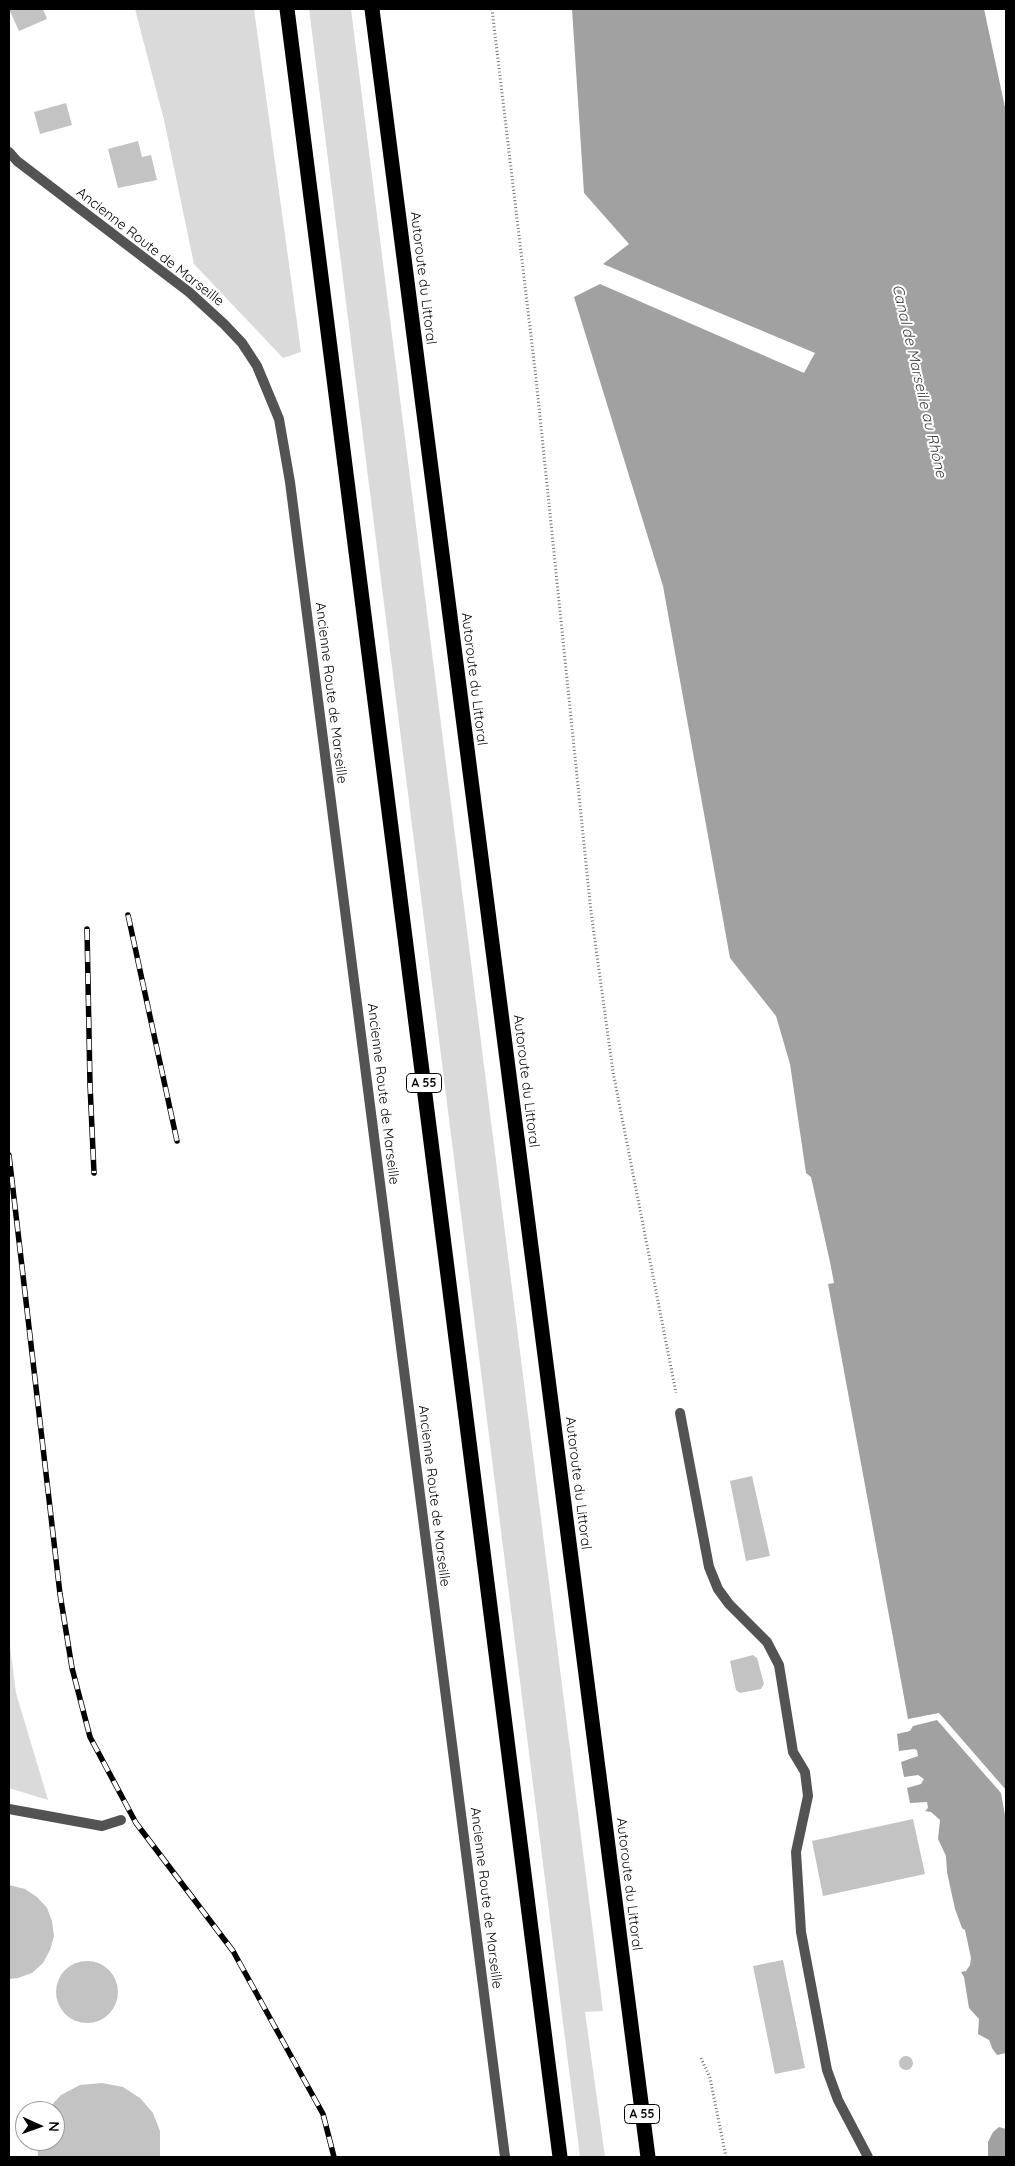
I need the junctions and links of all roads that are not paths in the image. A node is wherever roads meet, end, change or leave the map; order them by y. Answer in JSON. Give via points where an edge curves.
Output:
{"nodes":[{"id":1,"x":287,"y":9,"type":"edge"},
{"id":2,"x":372,"y":9,"type":"edge"},
{"id":3,"x":9,"y":152,"type":"edge"},
{"id":4,"x":680,"y":1413,"type":"road end"},
{"id":5,"x":9,"y":1809,"type":"edge"},
{"id":6,"x":121,"y":1820,"type":"dead end"},
{"id":7,"x":637,"y":2072,"type":"junction"},
{"id":8,"x":505,"y":2157,"type":"edge"},
{"id":9,"x":560,"y":2157,"type":"edge"},
{"id":10,"x":648,"y":2157,"type":"edge"},
{"id":11,"x":652,"y":2157,"type":"edge"},
{"id":12,"x":868,"y":2157,"type":"edge"}],
"edges":[{"from":1,"to":9,"type":"highway","number":"A 55"},
{"from":2,"to":7,"type":"highway","name":"Autoroute du Littoral","number":"A 55"},
{"from":3,"to":8,"type":"street","name":"Ancienne Route de Marseille","via":[[224,324],[242,343],[256,366],[278,419],[290,482]]},
{"from":4,"to":12,"type":"street","via":[[710,1567],[718,1589],[766,1642],[779,1665],[793,1752],[805,1772],[808,1796],[796,1852],[803,1941],[826,2070]]},
{"from":5,"to":6,"type":"street","via":[[102,1826]]},
{"from":7,"to":10,"type":"highway","name":"Autoroute du Littoral","number":"A 55"},
{"from":7,"to":11,"type":"highway"}]}
